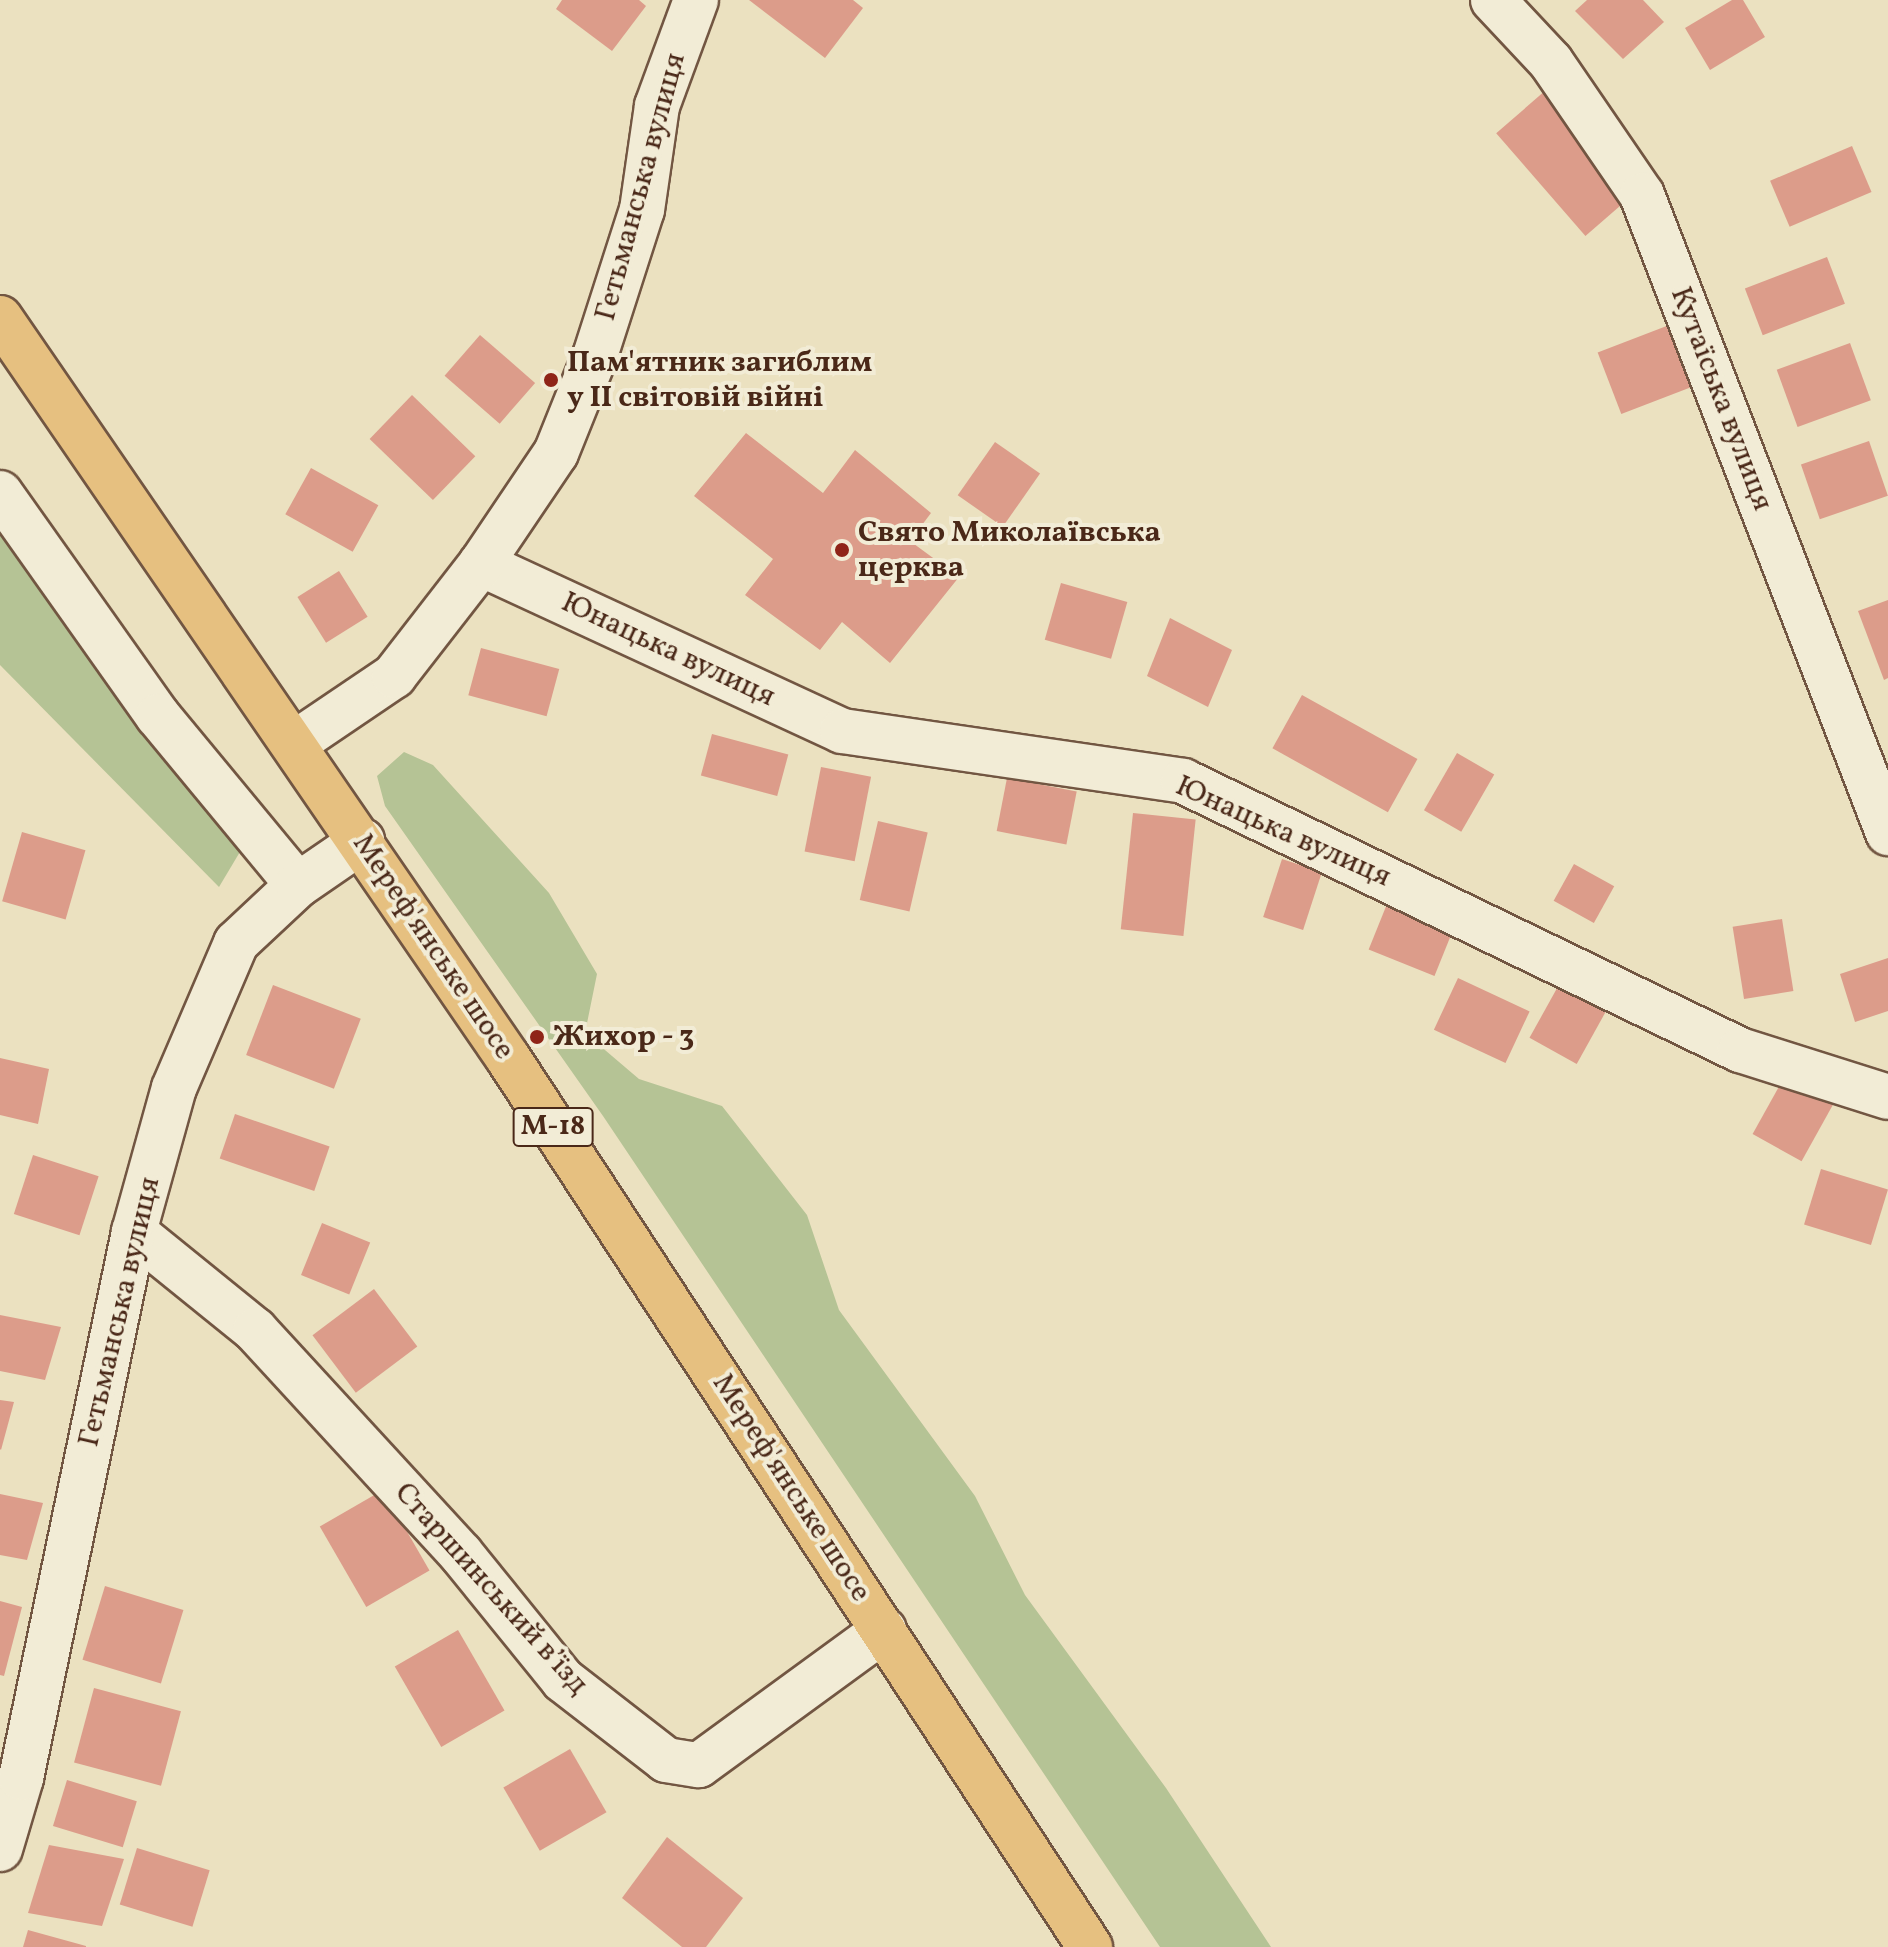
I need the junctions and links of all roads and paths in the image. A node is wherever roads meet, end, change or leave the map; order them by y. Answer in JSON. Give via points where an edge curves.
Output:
{"nodes":[{"id":1,"x":696,"y":0,"type":"edge"},
{"id":2,"x":1493,"y":0,"type":"edge"},
{"id":3,"x":0,"y":318,"type":"edge"},
{"id":4,"x":0,"y":493,"type":"edge"},
{"id":5,"x":481,"y":564,"type":"junction"},
{"id":6,"x":295,"y":743,"type":"junction"},
{"id":7,"x":1888,"y":833,"type":"edge"},
{"id":8,"x":362,"y":841,"type":"junction"},
{"id":9,"x":298,"y":885,"type":"junction"},
{"id":10,"x":1888,"y":1097,"type":"edge"},
{"id":11,"x":134,"y":1232,"type":"junction"},
{"id":12,"x":884,"y":1630,"type":"junction"},
{"id":13,"x":0,"y":1849,"type":"edge"},
{"id":14,"x":1090,"y":1947,"type":"edge"}],
"edges":[{"from":1,"to":5,"type":"street","name":"Гетьманська вулиця","via":[[657,106],[642,210],[595,356],[556,453]]},
{"from":2,"to":7,"type":"street","name":"Кутаїська вулиця","via":[[1551,62],[1642,195]]},
{"from":3,"to":6,"type":"highway","name":"Мереф'янське шосе","number":"М-18"},
{"from":4,"to":9,"type":"street","via":[[158,716]]},
{"from":5,"to":6,"type":"street","name":"Гетьманська вулиця","via":[[394,676]]},
{"from":5,"to":10,"type":"street","name":"Юнацька вулиця","via":[[842,731],[1183,781],[1740,1050]]},
{"from":6,"to":8,"type":"highway","name":"Мереф'янське шосе","number":"М-18"},
{"from":8,"to":9,"type":"street","name":"Гетьманська вулиця"},
{"from":8,"to":12,"type":"highway","name":"Мереф'янське шосе","number":"М-18"},
{"from":9,"to":11,"type":"street","name":"Гетьманська вулиця","via":[[236,943],[174,1088]]},
{"from":11,"to":12,"type":"street","name":"Старшинський в’їзд","via":[[255,1330],[461,1554],[563,1680],[666,1760],[699,1765]]},
{"from":11,"to":13,"type":"street","name":"Гетьманська вулиця","via":[[21,1778]]},
{"from":12,"to":14,"type":"highway","name":"Мереф'янське шосе","number":"М-18"}]}
